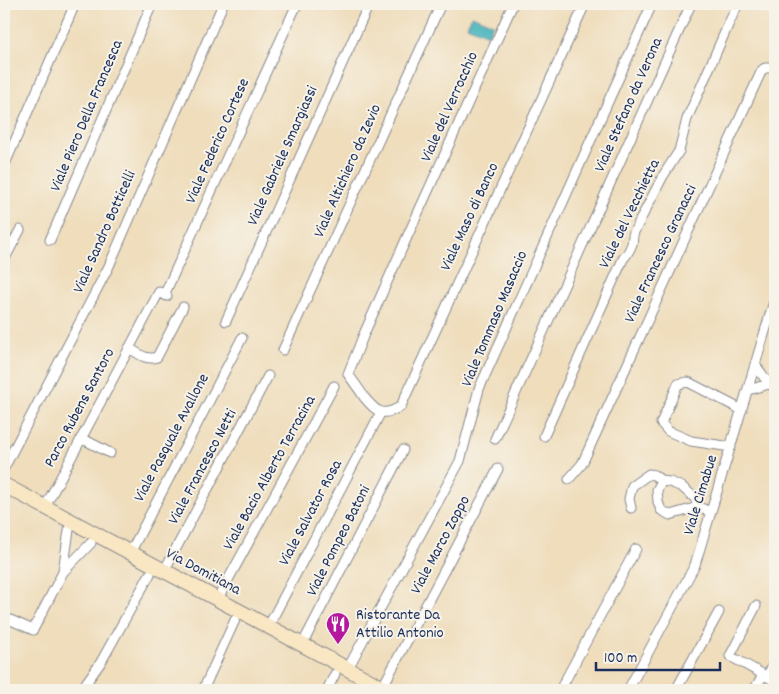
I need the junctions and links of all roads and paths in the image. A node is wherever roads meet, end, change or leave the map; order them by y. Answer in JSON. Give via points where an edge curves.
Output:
{"nodes":[{"id":1,"x":75,"y":4,"type":"edge"},
{"id":2,"x":152,"y":4,"type":"edge"},
{"id":3,"x":223,"y":4,"type":"edge"},
{"id":4,"x":297,"y":4,"type":"edge"},
{"id":5,"x":368,"y":4,"type":"edge"},
{"id":6,"x":441,"y":4,"type":"edge"},
{"id":7,"x":513,"y":4,"type":"edge"},
{"id":8,"x":585,"y":4,"type":"edge"},
{"id":9,"x":652,"y":4,"type":"edge"},
{"id":10,"x":691,"y":4,"type":"edge"},
{"id":11,"x":738,"y":4,"type":"edge"},
{"id":12,"x":775,"y":69,"type":"edge"},
{"id":13,"x":4,"y":166,"type":"edge"},
{"id":14,"x":20,"y":230,"type":"dead end"},
{"id":15,"x":50,"y":240,"type":"dead end"},
{"id":16,"x":4,"y":260,"type":"edge"},
{"id":17,"x":775,"y":298,"type":"edge"},
{"id":18,"x":183,"y":308,"type":"dead end"},
{"id":19,"x":226,"y":321,"type":"dead end"},
{"id":20,"x":242,"y":338,"type":"dead end"},
{"id":21,"x":129,"y":348,"type":"junction"},
{"id":22,"x":283,"y":350,"type":"dead end"},
{"id":23,"x":756,"y":366,"type":"junction"},
{"id":24,"x":268,"y":376,"type":"dead end"},
{"id":25,"x":334,"y":386,"type":"dead end"},
{"id":26,"x":772,"y":386,"type":"edge"},
{"id":27,"x":748,"y":390,"type":"junction"},
{"id":28,"x":742,"y":410,"type":"junction"},
{"id":29,"x":381,"y":412,"type":"junction"},
{"id":30,"x":544,"y":436,"type":"dead end"},
{"id":31,"x":81,"y":438,"type":"junction"},
{"id":32,"x":496,"y":439,"type":"dead end"},
{"id":33,"x":731,"y":447,"type":"junction"},
{"id":34,"x":403,"y":450,"type":"dead end"},
{"id":35,"x":110,"y":453,"type":"dead end"},
{"id":36,"x":4,"y":468,"type":"edge"},
{"id":37,"x":498,"y":469,"type":"dead end"},
{"id":38,"x":569,"y":479,"type":"dead end"},
{"id":39,"x":662,"y":481,"type":"junction"},
{"id":40,"x":4,"y":485,"type":"edge"},
{"id":41,"x":4,"y":496,"type":"edge"},
{"id":42,"x":698,"y":506,"type":"junction"},
{"id":43,"x":45,"y":507,"type":"junction"},
{"id":44,"x":631,"y":508,"type":"dead end"},
{"id":45,"x":711,"y":512,"type":"junction"},
{"id":46,"x":69,"y":530,"type":"junction"},
{"id":47,"x":92,"y":542,"type":"junction"},
{"id":48,"x":636,"y":549,"type":"dead end"},
{"id":49,"x":130,"y":553,"type":"junction"},
{"id":50,"x":63,"y":572,"type":"junction"},
{"id":51,"x":157,"y":572,"type":"junction"},
{"id":52,"x":217,"y":600,"type":"junction"},
{"id":53,"x":756,"y":606,"type":"dead end"},
{"id":54,"x":719,"y":612,"type":"dead end"},
{"id":55,"x":4,"y":617,"type":"edge"},
{"id":56,"x":235,"y":620,"type":"junction"},
{"id":57,"x":268,"y":627,"type":"junction"},
{"id":58,"x":302,"y":646,"type":"junction"},
{"id":59,"x":775,"y":662,"type":"edge"},
{"id":60,"x":341,"y":672,"type":"junction"},
{"id":61,"x":768,"y":677,"type":"edge"},
{"id":62,"x":384,"y":689,"type":"edge"},
{"id":63,"x":81,"y":690,"type":"edge"},
{"id":64,"x":203,"y":690,"type":"edge"},
{"id":65,"x":327,"y":690,"type":"edge"},
{"id":66,"x":366,"y":690,"type":"edge"},
{"id":67,"x":560,"y":690,"type":"edge"},
{"id":68,"x":628,"y":690,"type":"edge"},
{"id":69,"x":676,"y":690,"type":"edge"},
{"id":70,"x":754,"y":690,"type":"edge"}],
"edges":[{"from":1,"to":13,"type":"street"},
{"from":2,"to":15,"type":"street","name":"Viale Piero Della Francesca"},
{"from":3,"to":36,"type":"street","name":"Viale Sandro Botticelli","via":[[108,266]]},
{"from":4,"to":21,"type":"street","name":"Viale Federico Cortese","via":[[167,294],[159,292]]},
{"from":5,"to":19,"type":"street","name":"Viale Gabriele Smargiassi"},
{"from":6,"to":22,"type":"street","name":"Viale Altichiero da Zevio"},
{"from":7,"to":29,"type":"street","name":"Viale del Verrocchio","via":[[348,374],[372,408]]},
{"from":8,"to":29,"type":"street","name":"Viale Maso di Banco","via":[[401,406],[391,412]]},
{"from":9,"to":60,"type":"street","name":"Viale Tommaso Masaccio","via":[[479,389],[460,461]]},
{"from":10,"to":32,"type":"street","name":"Viale Stefano da Verona"},
{"from":11,"to":30,"type":"street","name":"Viale del Vecchietta","via":[[687,120],[678,151],[634,232],[632,244]]},
{"from":12,"to":38,"type":"street","name":"Viale Francesco Granacci","via":[[767,67],[762,70],[582,464]]},
{"from":14,"to":16,"type":"street"},
{"from":17,"to":23,"type":"street","name":"Viale Cimabue"},
{"from":18,"to":21,"type":"street","name":"Parco Rubens Santoro","via":[[157,357],[146,358]]},
{"from":20,"to":49,"type":"street","name":"Viale Pasquale Avallone"},
{"from":21,"to":31,"type":"street","name":"Parco Rubens Santoro"},
{"from":23,"to":26,"type":"street"},
{"from":23,"to":27,"type":"street","name":"Viale Cimabue"},
{"from":24,"to":51,"type":"street","name":"Viale Francesco Netti"},
{"from":25,"to":52,"type":"street","name":"Viale Bacio Alberto Terracina"},
{"from":26,"to":27,"type":"street"},
{"from":27,"to":28,"type":"street","name":"Viale Cimabue"},
{"from":28,"to":33,"type":"street","name":"Viale Cimabue"},
{"from":28,"to":33,"type":"street","via":[[688,382],[678,384],[661,422],[668,431],[691,441]]},
{"from":29,"to":57,"type":"street","name":"Viale Salvator Rosa"},
{"from":31,"to":35,"type":"street"},
{"from":31,"to":43,"type":"street","name":"Parco Rubens Santoro"},
{"from":33,"to":45,"type":"street","name":"Viale Cimabue"},
{"from":34,"to":58,"type":"street","name":"Viale Pompeo Batoni"},
{"from":37,"to":62,"type":"street","name":"Viale Marco Zoppo"},
{"from":39,"to":42,"type":"street","via":[[682,487],[695,498]]},
{"from":39,"to":42,"type":"street","via":[[657,490],[661,510],[670,515]]},
{"from":39,"to":44,"type":"street","via":[[649,474],[632,486]]},
{"from":40,"to":43,"type":"main road","name":"Via Domitiana"},
{"from":41,"to":46,"type":"main road","name":"Via Domitiana"},
{"from":42,"to":45,"type":"street"},
{"from":43,"to":49,"type":"main road","name":"Via Domitiana"},
{"from":45,"to":68,"type":"street","name":"Viale Cimabue","via":[[692,571]]},
{"from":46,"to":47,"type":"main road","name":"Via Domitiana"},
{"from":46,"to":50,"type":"street"},
{"from":47,"to":50,"type":"street"},
{"from":47,"to":51,"type":"main road","name":"Via Domitiana"},
{"from":48,"to":67,"type":"street"},
{"from":49,"to":51,"type":"main road","name":"Via Domitiana"},
{"from":50,"to":55,"type":"street","via":[[33,630]]},
{"from":51,"to":52,"type":"main road","name":"Via Domitiana"},
{"from":51,"to":56,"type":"main road","name":"Via Domitiana"},
{"from":51,"to":63,"type":"street","name":"Viale Francesco Netti"},
{"from":52,"to":57,"type":"main road","name":"Via Domitiana"},
{"from":53,"to":61,"type":"street","via":[[730,656]]},
{"from":54,"to":69,"type":"street"},
{"from":56,"to":60,"type":"main road","name":"Via Domitiana"},
{"from":56,"to":64,"type":"street"},
{"from":57,"to":58,"type":"main road","name":"Via Domitiana"},
{"from":58,"to":60,"type":"main road","name":"Via Domitiana"},
{"from":59,"to":61,"type":"street"},
{"from":60,"to":62,"type":"main road","name":"Via Domitiana"},
{"from":60,"to":65,"type":"street","name":"Viale Tommaso Masaccio"},
{"from":60,"to":66,"type":"main road","name":"Via Domitiana"},
{"from":61,"to":70,"type":"street"}]}
